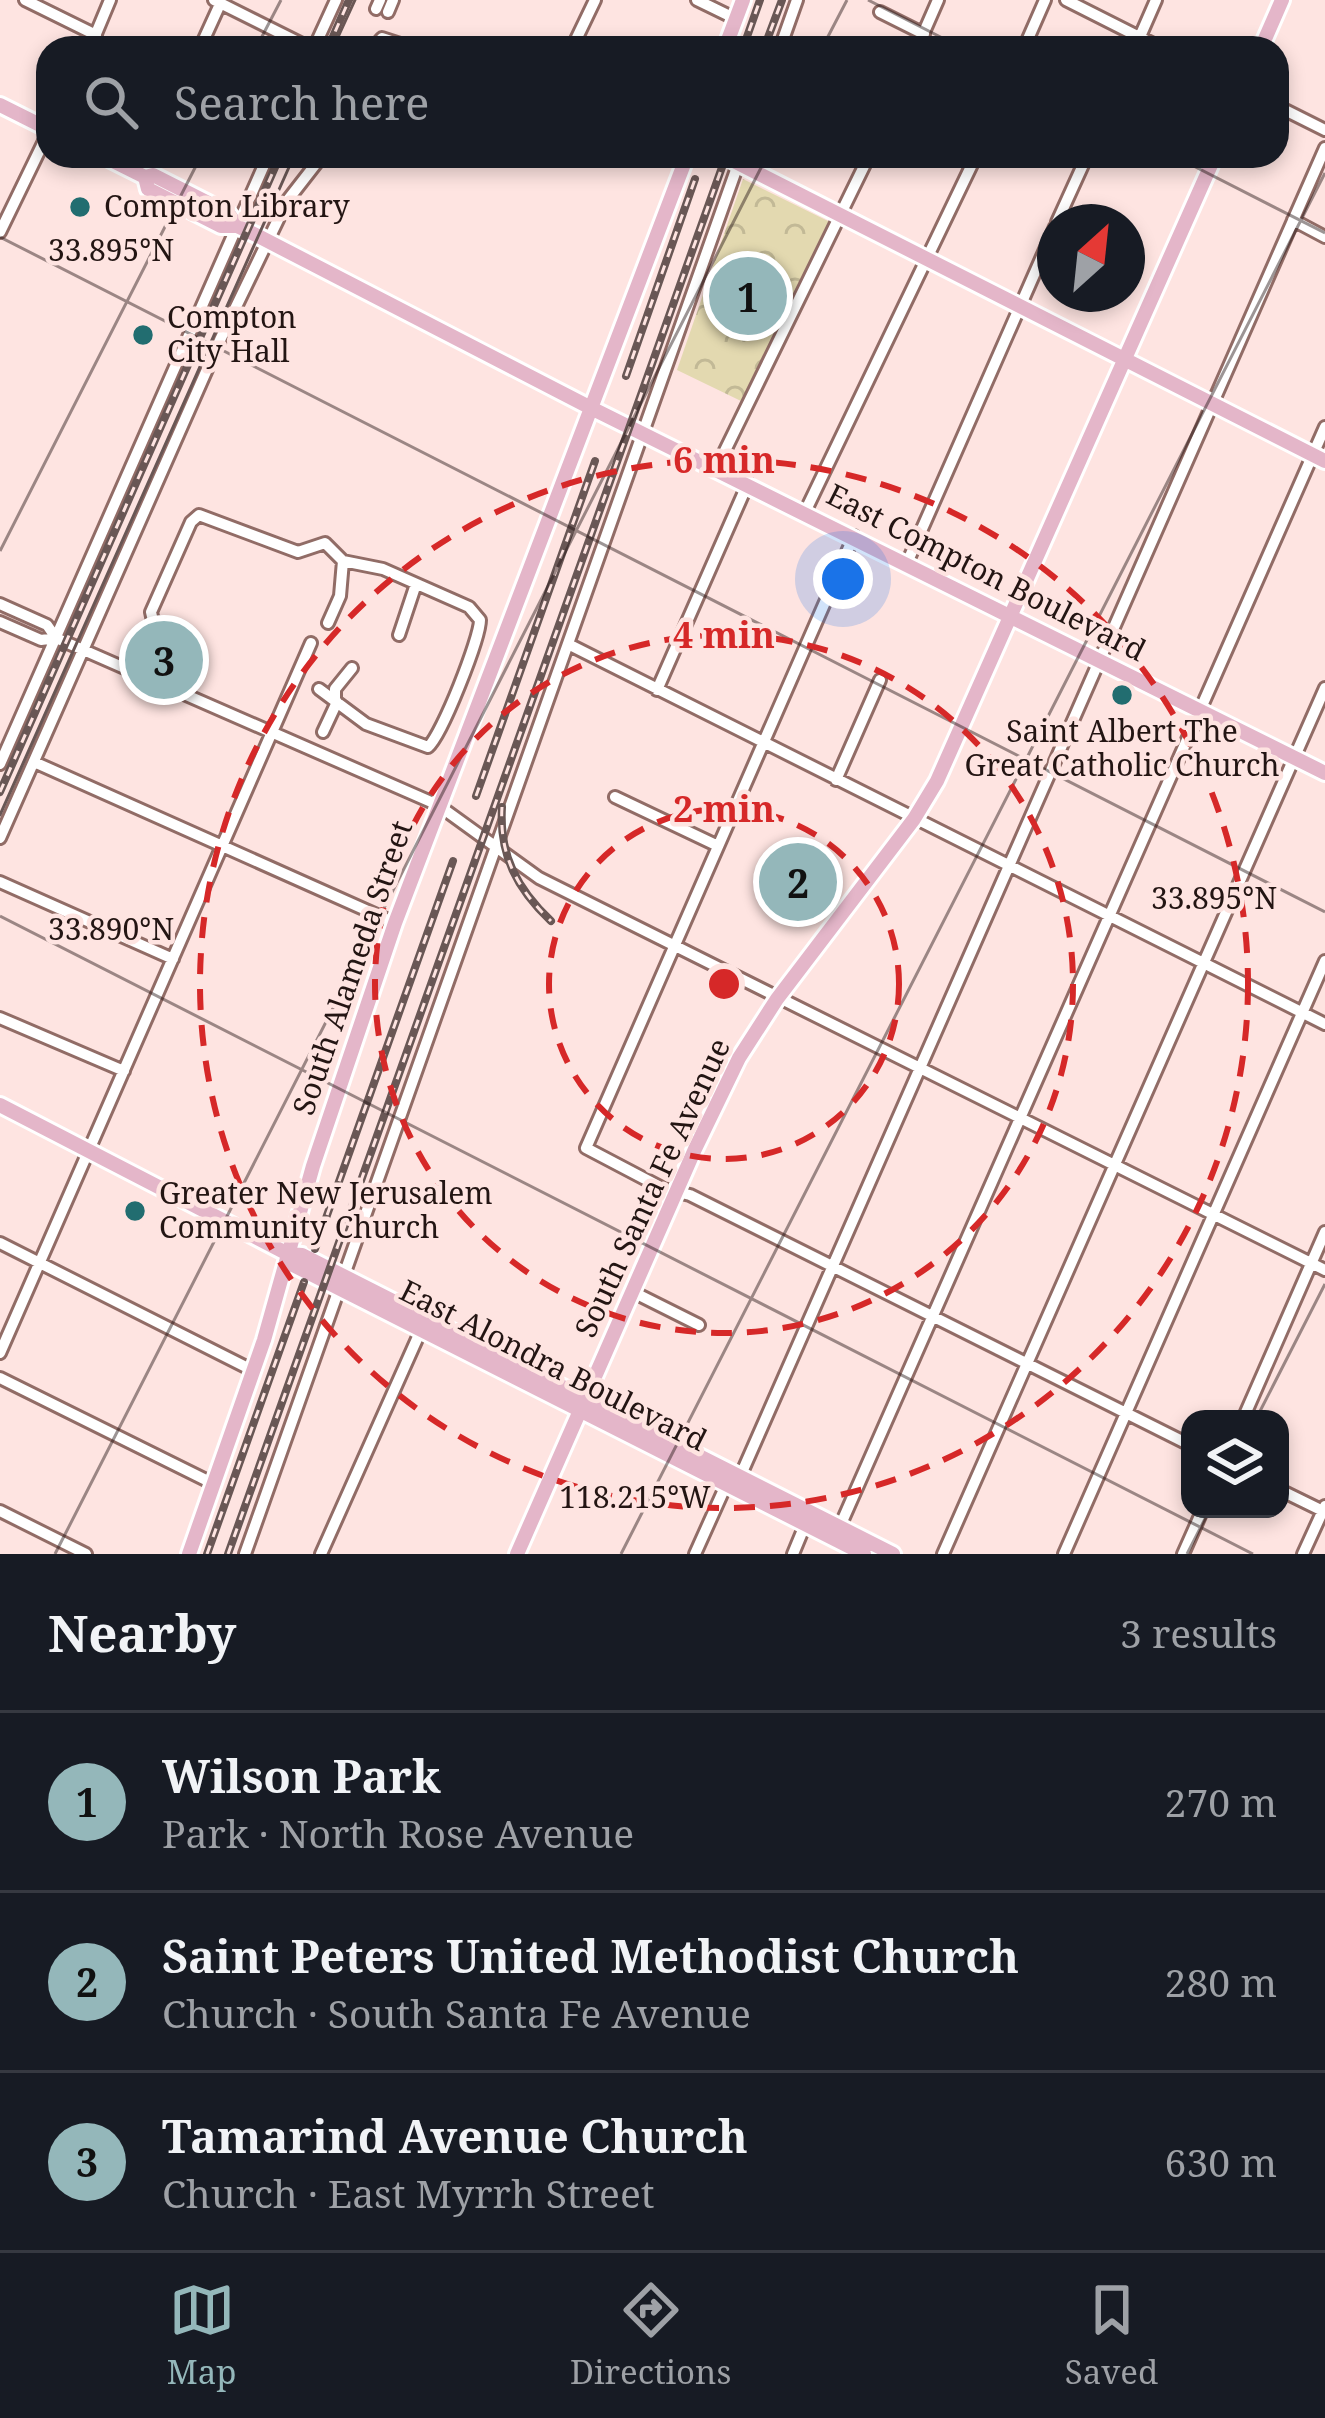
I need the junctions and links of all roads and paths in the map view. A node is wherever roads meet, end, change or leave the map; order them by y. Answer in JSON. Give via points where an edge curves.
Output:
{"nodes":[{"id":1,"x":25,"y":0,"type":"edge"},
{"id":2,"x":110,"y":0,"type":"edge"},
{"id":3,"x":336,"y":0,"type":"edge"},
{"id":4,"x":595,"y":0,"type":"edge"},
{"id":5,"x":697,"y":0,"type":"edge"},
{"id":6,"x":742,"y":0,"type":"edge"},
{"id":7,"x":796,"y":0,"type":"edge"},
{"id":8,"x":938,"y":0,"type":"edge"},
{"id":9,"x":1046,"y":0,"type":"edge"},
{"id":10,"x":1066,"y":0,"type":"edge"},
{"id":11,"x":1156,"y":0,"type":"edge"},
{"id":12,"x":1282,"y":0,"type":"edge"},
{"id":13,"x":219,"y":1,"type":"edge"},
{"id":14,"x":880,"y":12,"type":"dead end"},
{"id":15,"x":736,"y":19,"type":"junction"},
{"id":16,"x":923,"y":34,"type":"joint"},
{"id":17,"x":96,"y":35,"type":"joint"},
{"id":18,"x":205,"y":36,"type":"edge"},
{"id":19,"x":288,"y":36,"type":"edge"},
{"id":20,"x":318,"y":36,"type":"edge"},
{"id":21,"x":578,"y":36,"type":"edge"},
{"id":22,"x":730,"y":36,"type":"edge"},
{"id":23,"x":784,"y":36,"type":"edge"},
{"id":24,"x":1030,"y":36,"type":"edge"},
{"id":25,"x":1125,"y":36,"type":"edge"},
{"id":26,"x":1140,"y":36,"type":"edge"},
{"id":27,"x":1266,"y":36,"type":"edge"},
{"id":28,"x":0,"y":105,"type":"edge"},
{"id":29,"x":1289,"y":112,"type":"edge"},
{"id":30,"x":36,"y":124,"type":"edge"},
{"id":31,"x":1325,"y":130,"type":"edge"},
{"id":32,"x":1325,"y":148,"type":"edge"},
{"id":33,"x":36,"y":156,"type":"edge"},
{"id":34,"x":127,"y":168,"type":"edge"},
{"id":35,"x":149,"y":168,"type":"edge"},
{"id":36,"x":263,"y":168,"type":"edge"},
{"id":37,"x":313,"y":168,"type":"edge"},
{"id":38,"x":683,"y":168,"type":"edge"},
{"id":39,"x":731,"y":168,"type":"edge"},
{"id":40,"x":753,"y":168,"type":"edge"},
{"id":41,"x":864,"y":168,"type":"edge"},
{"id":42,"x":970,"y":168,"type":"edge"},
{"id":43,"x":1082,"y":168,"type":"edge"},
{"id":44,"x":1210,"y":168,"type":"edge"},
{"id":45,"x":145,"y":177,"type":"junction"},
{"id":46,"x":1065,"y":204,"type":"edge"},
{"id":47,"x":843,"y":215,"type":"junction"},
{"id":48,"x":1293,"y":220,"type":"junction"},
{"id":49,"x":238,"y":226,"type":"junction"},
{"id":50,"x":0,"y":232,"type":"edge"},
{"id":51,"x":1325,"y":237,"type":"edge"},
{"id":52,"x":268,"y":241,"type":"junction"},
{"id":53,"x":928,"y":259,"type":"junction"},
{"id":54,"x":1037,"y":268,"type":"edge"},
{"id":55,"x":1020,"y":306,"type":"junction"},
{"id":56,"x":1125,"y":358,"type":"junction"},
{"id":57,"x":1213,"y":404,"type":"junction"},
{"id":58,"x":593,"y":409,"type":"junction"},
{"id":59,"x":1325,"y":427,"type":"edge"},
{"id":60,"x":640,"y":431,"type":"junction"},
{"id":61,"x":1319,"y":458,"type":"edge"},
{"id":62,"x":717,"y":467,"type":"junction"},
{"id":63,"x":748,"y":483,"type":"junction"},
{"id":64,"x":805,"y":512,"type":"junction"},
{"id":65,"x":854,"y":536,"type":"junction"},
{"id":66,"x":343,"y":561,"type":"junction"},
{"id":67,"x":907,"y":563,"type":"junction"},
{"id":68,"x":416,"y":584,"type":"junction"},
{"id":69,"x":0,"y":604,"type":"edge"},
{"id":70,"x":1012,"y":615,"type":"junction"},
{"id":71,"x":0,"y":622,"type":"edge"},
{"id":72,"x":328,"y":623,"type":"dead end"},
{"id":73,"x":399,"y":635,"type":"dead end"},
{"id":74,"x":56,"y":638,"type":"junction"},
{"id":75,"x":311,"y":643,"type":"dead end"},
{"id":76,"x":568,"y":644,"type":"junction"},
{"id":77,"x":79,"y":648,"type":"junction"},
{"id":78,"x":1100,"y":660,"type":"junction"},
{"id":79,"x":352,"y":668,"type":"dead end"},
{"id":80,"x":880,"y":680,"type":"dead end"},
{"id":81,"x":166,"y":687,"type":"junction"},
{"id":82,"x":1325,"y":688,"type":"edge"},
{"id":83,"x":319,"y":689,"type":"dead end"},
{"id":84,"x":657,"y":690,"type":"junction"},
{"id":85,"x":336,"y":700,"type":"junction"},
{"id":86,"x":1199,"y":711,"type":"junction"},
{"id":87,"x":323,"y":732,"type":"dead end"},
{"id":88,"x":272,"y":733,"type":"junction"},
{"id":89,"x":762,"y":742,"type":"junction"},
{"id":90,"x":3,"y":748,"type":"edge"},
{"id":91,"x":1294,"y":757,"type":"junction"},
{"id":92,"x":34,"y":762,"type":"junction"},
{"id":93,"x":0,"y":764,"type":"edge"},
{"id":94,"x":1325,"y":773,"type":"edge"},
{"id":95,"x":836,"y":780,"type":"junction"},
{"id":96,"x":616,"y":797,"type":"dead end"},
{"id":97,"x":438,"y":805,"type":"junction"},
{"id":98,"x":914,"y":819,"type":"junction"},
{"id":99,"x":0,"y":838,"type":"edge"},
{"id":100,"x":716,"y":845,"type":"junction"},
{"id":101,"x":222,"y":846,"type":"junction"},
{"id":102,"x":494,"y":847,"type":"junction"},
{"id":103,"x":1008,"y":865,"type":"junction"},
{"id":104,"x":0,"y":883,"type":"edge"},
{"id":105,"x":1109,"y":916,"type":"junction"},
{"id":106,"x":395,"y":923,"type":"junction"},
{"id":107,"x":674,"y":947,"type":"junction"},
{"id":108,"x":172,"y":959,"type":"junction"},
{"id":109,"x":1325,"y":961,"type":"edge"},
{"id":110,"x":1204,"y":964,"type":"junction"},
{"id":111,"x":777,"y":999,"type":"junction"},
{"id":112,"x":1302,"y":1013,"type":"junction"},
{"id":113,"x":0,"y":1018,"type":"edge"},
{"id":114,"x":1325,"y":1024,"type":"edge"},
{"id":115,"x":920,"y":1070,"type":"junction"},
{"id":116,"x":124,"y":1071,"type":"junction"},
{"id":117,"x":0,"y":1105,"type":"edge"},
{"id":118,"x":1018,"y":1119,"type":"junction"},
{"id":119,"x":89,"y":1150,"type":"junction"},
{"id":120,"x":1115,"y":1167,"type":"junction"},
{"id":121,"x":676,"y":1191,"type":"junction"},
{"id":122,"x":1211,"y":1216,"type":"junction"},
{"id":123,"x":1325,"y":1232,"type":"edge"},
{"id":124,"x":0,"y":1243,"type":"edge"},
{"id":125,"x":288,"y":1254,"type":"junction"},
{"id":126,"x":40,"y":1262,"type":"junction"},
{"id":127,"x":1311,"y":1263,"type":"junction"},
{"id":128,"x":833,"y":1265,"type":"junction"},
{"id":129,"x":1325,"y":1270,"type":"edge"},
{"id":130,"x":341,"y":1282,"type":"junction"},
{"id":131,"x":633,"y":1292,"type":"junction"},
{"id":132,"x":933,"y":1316,"type":"junction"},
{"id":133,"x":699,"y":1325,"type":"dead end"},
{"id":134,"x":421,"y":1330,"type":"junction"},
{"id":135,"x":0,"y":1353,"type":"edge"},
{"id":136,"x":1028,"y":1364,"type":"junction"},
{"id":137,"x":254,"y":1371,"type":"junction"},
{"id":138,"x":0,"y":1378,"type":"edge"},
{"id":139,"x":584,"y":1404,"type":"junction"},
{"id":140,"x":1247,"y":1410,"type":"edge"},
{"id":141,"x":1127,"y":1413,"type":"junction"},
{"id":142,"x":1181,"y":1440,"type":"edge"},
{"id":143,"x":730,"y":1480,"type":"junction"},
{"id":144,"x":214,"y":1484,"type":"junction"},
{"id":145,"x":1289,"y":1494,"type":"edge"},
{"id":146,"x":1324,"y":1510,"type":"edge"},
{"id":147,"x":0,"y":1511,"type":"edge"},
{"id":148,"x":1199,"y":1518,"type":"edge"},
{"id":149,"x":805,"y":1526,"type":"junction"},
{"id":150,"x":837,"y":1533,"type":"junction"},
{"id":151,"x":86,"y":1554,"type":"edge"},
{"id":152,"x":189,"y":1554,"type":"edge"},
{"id":153,"x":245,"y":1554,"type":"edge"},
{"id":154,"x":321,"y":1554,"type":"edge"},
{"id":155,"x":518,"y":1554,"type":"edge"},
{"id":156,"x":695,"y":1554,"type":"edge"},
{"id":157,"x":793,"y":1554,"type":"edge"},
{"id":158,"x":864,"y":1554,"type":"edge"},
{"id":159,"x":893,"y":1554,"type":"edge"},
{"id":160,"x":943,"y":1554,"type":"edge"},
{"id":161,"x":1064,"y":1554,"type":"edge"},
{"id":162,"x":1183,"y":1554,"type":"edge"},
{"id":163,"x":1303,"y":1554,"type":"edge"}],
"edges":[{"from":1,"to":17,"type":"street"},
{"from":2,"to":17,"type":"street"},
{"from":3,"to":20,"type":"street"},
{"from":4,"to":21,"type":"street"},
{"from":5,"to":15,"type":"street"},
{"from":6,"to":15,"type":"main road"},
{"from":7,"to":23,"type":"street"},
{"from":8,"to":16,"type":"street"},
{"from":9,"to":24,"type":"street"},
{"from":10,"to":25,"type":"street"},
{"from":11,"to":26,"type":"street"},
{"from":12,"to":27,"type":"main road"},
{"from":13,"to":18,"type":"street"},
{"from":13,"to":19,"type":"street"},
{"from":14,"to":16,"type":"street"},
{"from":15,"to":22,"type":"main road"},
{"from":28,"to":30,"type":"main road"},
{"from":29,"to":31,"type":"street"},
{"from":32,"to":48,"type":"street"},
{"from":33,"to":50,"type":"street"},
{"from":34,"to":45,"type":"main road"},
{"from":35,"to":45,"type":"street"},
{"from":36,"to":49,"type":"street"},
{"from":37,"to":52,"type":"street"},
{"from":38,"to":58,"type":"main road","name":"South Alameda Street"},
{"from":39,"to":60,"type":"street"},
{"from":40,"to":47,"type":"main road"},
{"from":41,"to":47,"type":"street"},
{"from":42,"to":53,"type":"street"},
{"from":43,"to":46,"type":"street"},
{"from":44,"to":56,"type":"main road","name":"South Santa Fe Avenue"},
{"from":45,"to":49,"type":"main road","name":"East Compton Boulevard","via":[[148,189],[221,226]]},
{"from":47,"to":53,"type":"main road"},
{"from":47,"to":62,"type":"street"},
{"from":48,"to":51,"type":"street"},
{"from":48,"to":57,"type":"street"},
{"from":49,"to":52,"type":"main road","name":"East Compton Boulevard"},
{"from":49,"to":74,"type":"street"},
{"from":52,"to":58,"type":"main road","name":"East Compton Boulevard"},
{"from":52,"to":77,"type":"street"},
{"from":53,"to":55,"type":"main road"},
{"from":53,"to":64,"type":"street"},
{"from":54,"to":55,"type":"street"},
{"from":55,"to":56,"type":"main road"},
{"from":55,"to":67,"type":"street"},
{"from":56,"to":57,"type":"main road"},
{"from":56,"to":70,"type":"main road","name":"South Santa Fe Avenue"},
{"from":57,"to":61,"type":"main road"},
{"from":57,"to":78,"type":"street"},
{"from":58,"to":60,"type":"main road","name":"East Compton Boulevard"},
{"from":58,"to":97,"type":"main road","name":"South Alameda Street"},
{"from":59,"to":61,"type":"street"},
{"from":60,"to":62,"type":"main road","name":"East Compton Boulevard"},
{"from":60,"to":76,"type":"street"},
{"from":61,"to":86,"type":"street"},
{"from":62,"to":63,"type":"main road","name":"East Compton Boulevard"},
{"from":63,"to":64,"type":"main road","name":"East Compton Boulevard"},
{"from":63,"to":84,"type":"street"},
{"from":64,"to":65,"type":"main road","name":"East Compton Boulevard"},
{"from":65,"to":67,"type":"main road","name":"East Compton Boulevard"},
{"from":65,"to":89,"type":"street"},
{"from":66,"to":68,"type":"street"},
{"from":66,"to":72,"type":"street"},
{"from":66,"to":81,"type":"street","via":[[325,543],[298,552],[199,515],[151,612],[185,646]]},
{"from":67,"to":70,"type":"main road","name":"East Compton Boulevard"},
{"from":68,"to":73,"type":"street"},
{"from":68,"to":85,"type":"street","via":[[480,620],[436,741],[428,747],[392,736]]},
{"from":69,"to":74,"type":"street","via":[[47,625]]},
{"from":70,"to":78,"type":"main road","name":"East Compton Boulevard"},
{"from":70,"to":98,"type":"main road","name":"South Santa Fe Avenue"},
{"from":71,"to":74,"type":"street","via":[[41,640]]},
{"from":74,"to":77,"type":"street"},
{"from":74,"to":90,"type":"street"},
{"from":75,"to":88,"type":"street"},
{"from":76,"to":84,"type":"street"},
{"from":76,"to":102,"type":"street"},
{"from":77,"to":81,"type":"street"},
{"from":77,"to":92,"type":"street"},
{"from":78,"to":86,"type":"main road","name":"East Compton Boulevard"},
{"from":78,"to":103,"type":"street"},
{"from":79,"to":85,"type":"street"},
{"from":80,"to":95,"type":"street"},
{"from":81,"to":88,"type":"street"},
{"from":82,"to":91,"type":"street"},
{"from":83,"to":85,"type":"street"},
{"from":84,"to":89,"type":"street"},
{"from":85,"to":87,"type":"street"},
{"from":86,"to":91,"type":"main road","name":"East Compton Boulevard"},
{"from":86,"to":105,"type":"street"},
{"from":88,"to":97,"type":"street"},
{"from":88,"to":101,"type":"street"},
{"from":89,"to":95,"type":"street"},
{"from":89,"to":100,"type":"street"},
{"from":90,"to":93,"type":"street"},
{"from":91,"to":94,"type":"main road","name":"East Compton Boulevard"},
{"from":91,"to":110,"type":"street"},
{"from":92,"to":99,"type":"street"},
{"from":92,"to":101,"type":"street"},
{"from":95,"to":98,"type":"street"},
{"from":96,"to":100,"type":"street"},
{"from":97,"to":102,"type":"street"},
{"from":97,"to":106,"type":"main road","name":"South Alameda Street"},
{"from":98,"to":103,"type":"street"},
{"from":98,"to":111,"type":"main road","name":"South Santa Fe Avenue"},
{"from":100,"to":107,"type":"street"},
{"from":101,"to":106,"type":"street"},
{"from":101,"to":108,"type":"street"},
{"from":102,"to":107,"type":"street"},
{"from":102,"to":130,"type":"street"},
{"from":103,"to":105,"type":"street"},
{"from":103,"to":115,"type":"street"},
{"from":104,"to":108,"type":"street"},
{"from":105,"to":110,"type":"street"},
{"from":105,"to":118,"type":"street"},
{"from":106,"to":125,"type":"main road","name":"South Alameda Street"},
{"from":107,"to":111,"type":"street"},
{"from":107,"to":121,"type":"street","via":[[586,1148]]},
{"from":108,"to":116,"type":"street"},
{"from":109,"to":112,"type":"street"},
{"from":110,"to":112,"type":"street"},
{"from":110,"to":120,"type":"street"},
{"from":111,"to":115,"type":"street"},
{"from":111,"to":121,"type":"main road","name":"South Santa Fe Avenue","via":[[716,1102]]},
{"from":112,"to":114,"type":"street"},
{"from":112,"to":122,"type":"street"},
{"from":113,"to":116,"type":"street"},
{"from":115,"to":118,"type":"street"},
{"from":115,"to":128,"type":"street"},
{"from":116,"to":119,"type":"street"},
{"from":117,"to":119,"type":"main road","name":"East Alondra Boulevard"},
{"from":118,"to":120,"type":"street"},
{"from":118,"to":132,"type":"street"},
{"from":119,"to":125,"type":"main road","name":"East Alondra Boulevard"},
{"from":119,"to":126,"type":"street"},
{"from":120,"to":122,"type":"street"},
{"from":120,"to":136,"type":"street"},
{"from":121,"to":128,"type":"street"},
{"from":121,"to":131,"type":"main road","name":"South Santa Fe Avenue"},
{"from":122,"to":127,"type":"street"},
{"from":122,"to":141,"type":"street"},
{"from":123,"to":127,"type":"street"},
{"from":124,"to":126,"type":"street"},
{"from":125,"to":130,"type":"main road","name":"East Alondra Boulevard","via":[[295,1266]]},
{"from":125,"to":137,"type":"main road","name":"South Alameda Street"},
{"from":126,"to":135,"type":"street"},
{"from":126,"to":137,"type":"street"},
{"from":127,"to":129,"type":"street"},
{"from":127,"to":140,"type":"street"},
{"from":128,"to":132,"type":"street"},
{"from":128,"to":143,"type":"street","via":[[742,1470]]},
{"from":130,"to":134,"type":"main road","name":"East Alondra Boulevard"},
{"from":130,"to":139,"type":"main road","name":"East Alondra Boulevard"},
{"from":130,"to":153,"type":"street"},
{"from":131,"to":133,"type":"street"},
{"from":131,"to":139,"type":"main road","name":"South Santa Fe Avenue"},
{"from":132,"to":136,"type":"street"},
{"from":132,"to":150,"type":"street"},
{"from":134,"to":139,"type":"main road","name":"East Alondra Boulevard"},
{"from":134,"to":154,"type":"street"},
{"from":136,"to":141,"type":"street"},
{"from":136,"to":160,"type":"street"},
{"from":137,"to":144,"type":"main road","name":"South Alameda Street"},
{"from":138,"to":144,"type":"street"},
{"from":139,"to":143,"type":"main road","name":"East Alondra Boulevard"},
{"from":139,"to":155,"type":"main road","name":"South Santa Fe Avenue"},
{"from":141,"to":142,"type":"street"},
{"from":141,"to":161,"type":"street"},
{"from":143,"to":149,"type":"main road","name":"East Alondra Boulevard"},
{"from":143,"to":150,"type":"main road","name":"East Alondra Boulevard"},
{"from":143,"to":156,"type":"street"},
{"from":144,"to":152,"type":"main road","name":"South Alameda Street"},
{"from":145,"to":146,"type":"street"},
{"from":146,"to":163,"type":"street"},
{"from":147,"to":151,"type":"street"},
{"from":148,"to":162,"type":"street"},
{"from":149,"to":150,"type":"main road","name":"East Alondra Boulevard"},
{"from":149,"to":157,"type":"street"},
{"from":150,"to":158,"type":"main road","name":"East Alondra Boulevard"},
{"from":150,"to":159,"type":"main road","name":"East Alondra Boulevard"}]}
